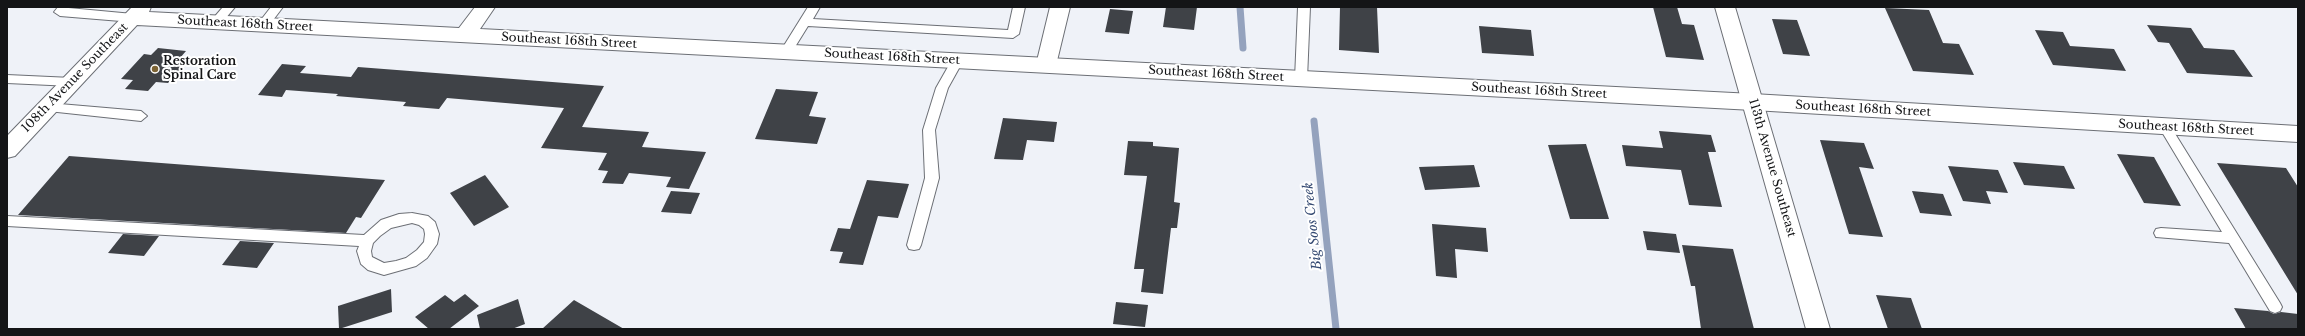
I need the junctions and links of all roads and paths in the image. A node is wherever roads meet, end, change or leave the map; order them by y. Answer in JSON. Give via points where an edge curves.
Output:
{"nodes":[{"id":1,"x":65,"y":7,"type":"edge"},
{"id":2,"x":277,"y":7,"type":"edge"},
{"id":3,"x":485,"y":7,"type":"edge"},
{"id":4,"x":814,"y":7,"type":"edge"},
{"id":5,"x":1019,"y":7,"type":"edge"},
{"id":6,"x":1060,"y":7,"type":"edge"},
{"id":7,"x":1304,"y":7,"type":"edge"},
{"id":8,"x":1725,"y":7,"type":"edge"},
{"id":9,"x":138,"y":12,"type":"edge"},
{"id":10,"x":223,"y":14,"type":"edge"},
{"id":11,"x":804,"y":22,"type":"junction"},
{"id":12,"x":263,"y":24,"type":"junction"},
{"id":13,"x":465,"y":35,"type":"junction"},
{"id":14,"x":786,"y":52,"type":"junction"},
{"id":15,"x":956,"y":61,"type":"junction"},
{"id":16,"x":1046,"y":65,"type":"junction"},
{"id":17,"x":1301,"y":78,"type":"junction"},
{"id":18,"x":7,"y":79,"type":"edge"},
{"id":19,"x":72,"y":82,"type":"junction"},
{"id":20,"x":1753,"y":102,"type":"junction"},
{"id":21,"x":48,"y":107,"type":"junction"},
{"id":22,"x":141,"y":116,"type":"dead end"},
{"id":23,"x":2165,"y":127,"type":"junction"},
{"id":24,"x":2298,"y":134,"type":"edge"},
{"id":25,"x":7,"y":150,"type":"edge"},
{"id":26,"x":7,"y":220,"type":"edge"},
{"id":27,"x":2161,"y":232,"type":"dead end"},
{"id":28,"x":2233,"y":238,"type":"junction"},
{"id":29,"x":367,"y":241,"type":"junction"},
{"id":30,"x":914,"y":245,"type":"dead end"},
{"id":31,"x":2275,"y":307,"type":"dead end"},
{"id":32,"x":1818,"y":329,"type":"edge"}],
"edges":[{"from":1,"to":9,"type":"lane","via":[[60,12]]},
{"from":2,"to":12,"type":"lane"},
{"from":3,"to":13,"type":"street"},
{"from":4,"to":11,"type":"lane"},
{"from":5,"to":11,"type":"lane","via":[[1013,34]]},
{"from":6,"to":16,"type":"street"},
{"from":7,"to":17,"type":"lane"},
{"from":8,"to":20,"type":"street","name":"113th Avenue Southeast"},
{"from":9,"to":10,"type":"street","name":"Southeast 168th Street"},
{"from":9,"to":19,"type":"street","name":"108th Avenue Southeast"},
{"from":10,"to":12,"type":"street","name":"Southeast 168th Street"},
{"from":11,"to":14,"type":"lane"},
{"from":12,"to":13,"type":"street","name":"Southeast 168th Street"},
{"from":13,"to":14,"type":"street","name":"Southeast 168th Street"},
{"from":14,"to":15,"type":"street","name":"Southeast 168th Street"},
{"from":15,"to":16,"type":"street","name":"Southeast 168th Street"},
{"from":15,"to":30,"type":"lane","via":[[942,88],[929,130],[932,178]]},
{"from":16,"to":17,"type":"street","name":"Southeast 168th Street"},
{"from":17,"to":20,"type":"street","name":"Southeast 168th Street"},
{"from":18,"to":19,"type":"lane"},
{"from":19,"to":21,"type":"street","name":"108th Avenue Southeast"},
{"from":20,"to":23,"type":"street","name":"Southeast 168th Street"},
{"from":20,"to":32,"type":"street","name":"113th Avenue Southeast"},
{"from":21,"to":22,"type":"lane"},
{"from":21,"to":25,"type":"street","name":"108th Avenue Southeast"},
{"from":23,"to":24,"type":"street","name":"Southeast 168th Street"},
{"from":23,"to":28,"type":"lane"},
{"from":26,"to":29,"type":"lane"},
{"from":27,"to":28,"type":"lane"},
{"from":28,"to":31,"type":"lane"},
{"from":29,"to":29,"type":"lane","via":[[364,251],[366,260],[373,266],[390,268],[411,262],[422,254],[430,244],[432,234],[430,226],[423,220],[406,218],[386,224]]}]}
